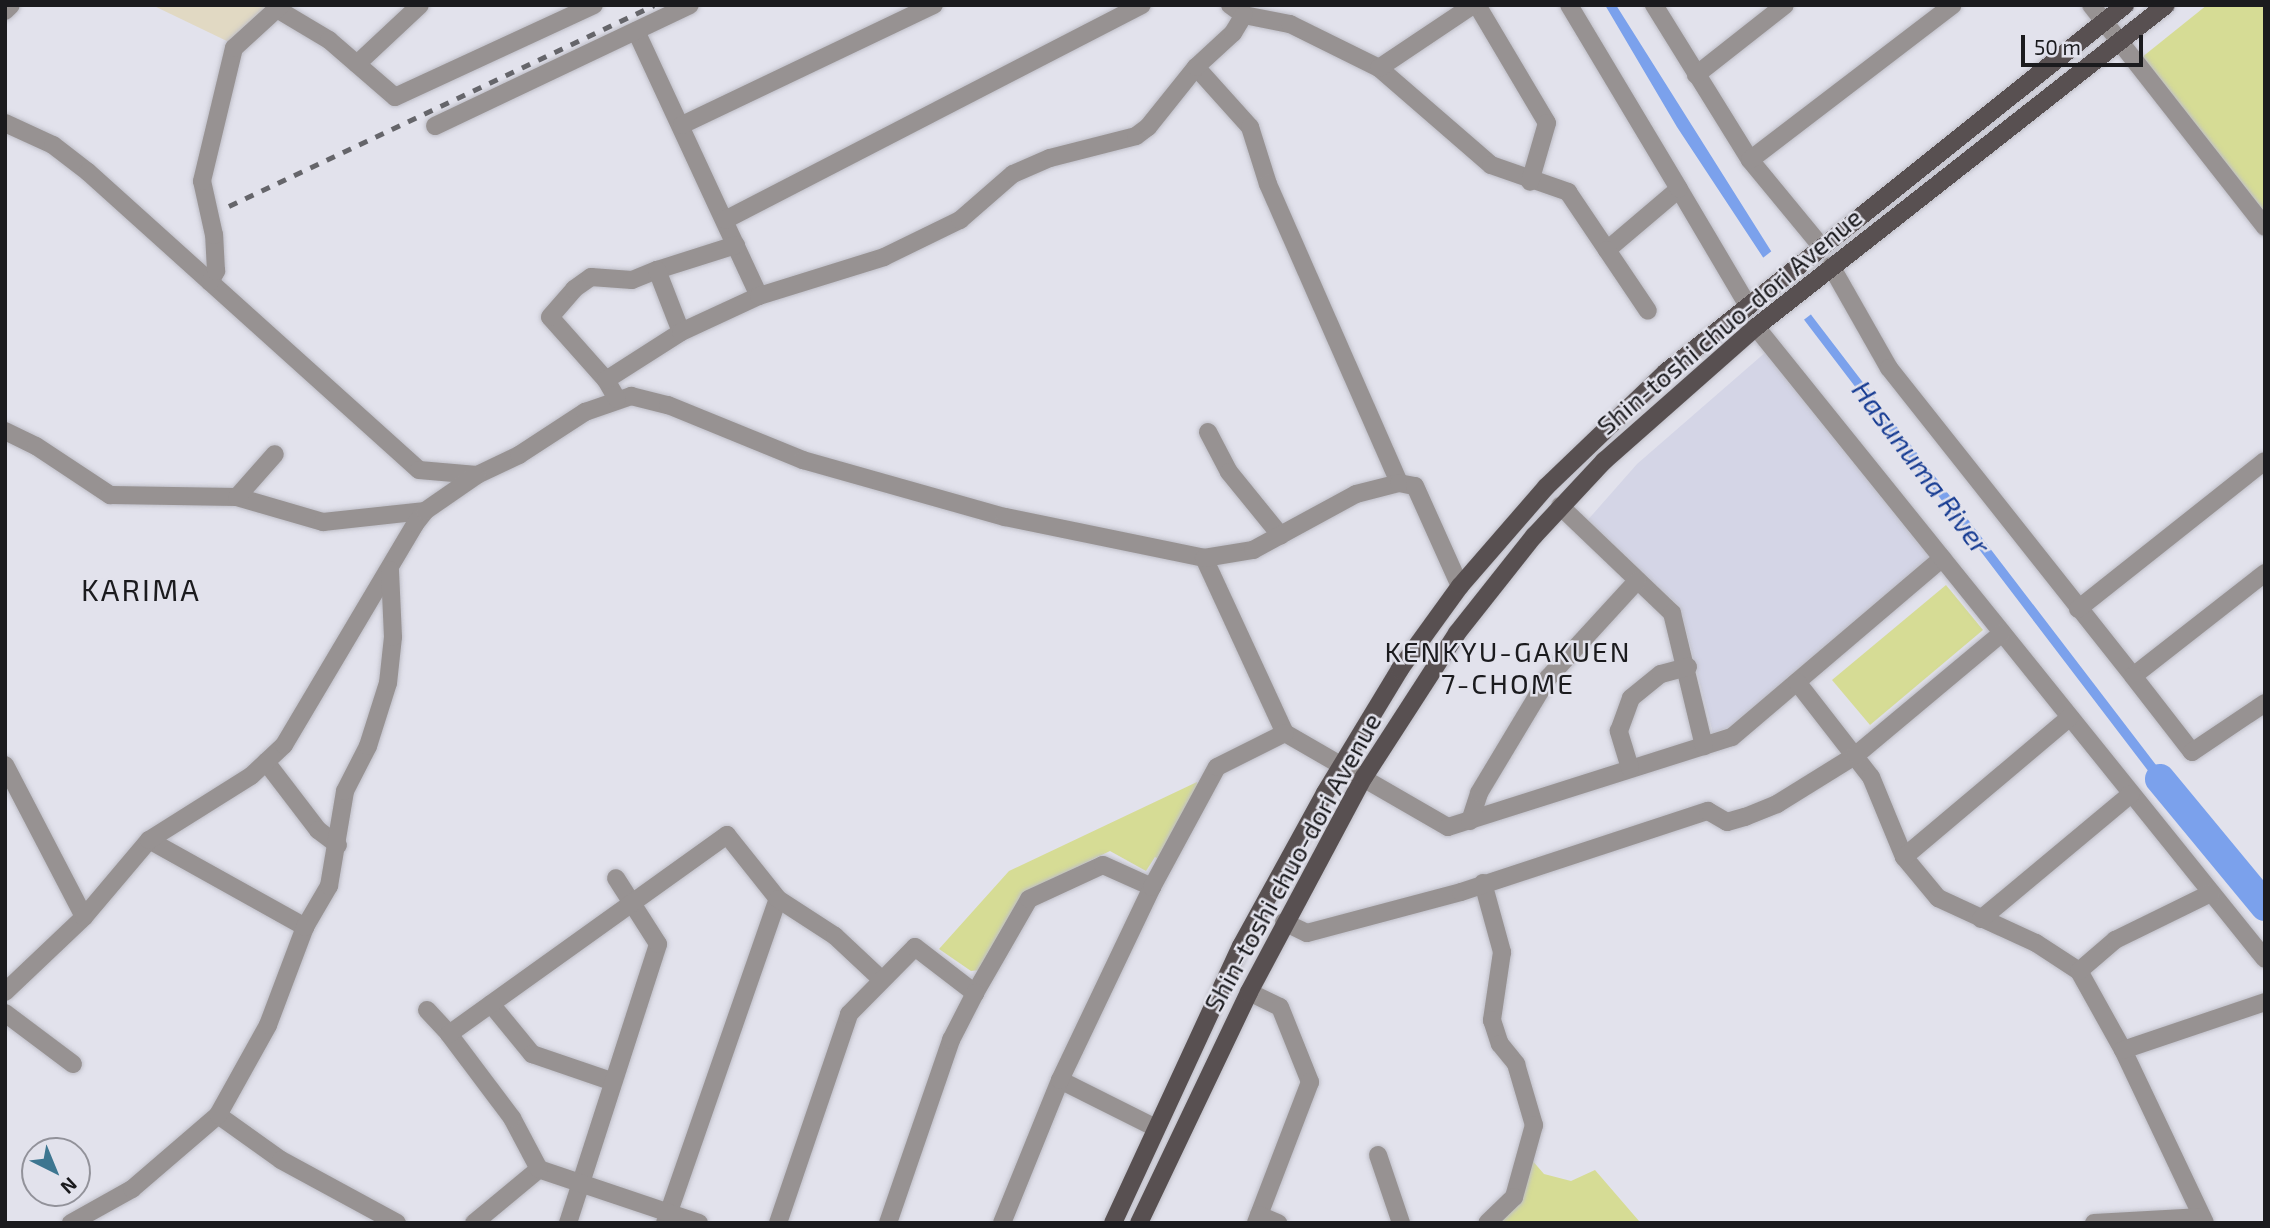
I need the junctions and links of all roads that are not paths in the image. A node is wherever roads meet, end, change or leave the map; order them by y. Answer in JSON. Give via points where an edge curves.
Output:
{"nodes":[{"id":1,"x":11,"y":5,"type":"edge"},
{"id":2,"x":420,"y":5,"type":"edge"},
{"id":3,"x":594,"y":5,"type":"edge"},
{"id":4,"x":690,"y":5,"type":"edge"},
{"id":5,"x":934,"y":5,"type":"edge"},
{"id":6,"x":1142,"y":5,"type":"edge"},
{"id":7,"x":1475,"y":5,"type":"edge"},
{"id":8,"x":1569,"y":5,"type":"edge"},
{"id":9,"x":1654,"y":5,"type":"edge"},
{"id":10,"x":1785,"y":5,"type":"edge"},
{"id":11,"x":1953,"y":5,"type":"edge"},
{"id":12,"x":2091,"y":5,"type":"edge"},
{"id":13,"x":2126,"y":5,"type":"edge"},
{"id":14,"x":2166,"y":5,"type":"edge"},
{"id":15,"x":279,"y":7,"type":"edge"},
{"id":16,"x":1237,"y":10,"type":"edge"},
{"id":17,"x":5,"y":11,"type":"edge"},
{"id":18,"x":2104,"y":22,"type":"junction"},
{"id":19,"x":636,"y":31,"type":"junction"},
{"id":20,"x":2119,"y":42,"type":"junction"},
{"id":21,"x":357,"y":64,"type":"junction"},
{"id":22,"x":1196,"y":66,"type":"junction"},
{"id":23,"x":1379,"y":68,"type":"junction"},
{"id":24,"x":1696,"y":75,"type":"junction"},
{"id":25,"x":5,"y":124,"type":"edge"},
{"id":26,"x":682,"y":125,"type":"junction"},
{"id":27,"x":435,"y":126,"type":"dead end"},
{"id":28,"x":1750,"y":160,"type":"junction"},
{"id":29,"x":1530,"y":182,"type":"junction"},
{"id":30,"x":1679,"y":189,"type":"junction"},
{"id":31,"x":725,"y":220,"type":"junction"},
{"id":32,"x":2265,"y":227,"type":"edge"},
{"id":33,"x":736,"y":245,"type":"junction"},
{"id":34,"x":1820,"y":245,"type":"junction"},
{"id":35,"x":1607,"y":250,"type":"junction"},
{"id":36,"x":1831,"y":266,"type":"junction"},
{"id":37,"x":657,"y":270,"type":"junction"},
{"id":38,"x":210,"y":282,"type":"junction"},
{"id":39,"x":759,"y":296,"type":"junction"},
{"id":40,"x":1747,"y":304,"type":"junction"},
{"id":41,"x":1648,"y":310,"type":"dead end"},
{"id":42,"x":1756,"y":327,"type":"junction"},
{"id":43,"x":681,"y":332,"type":"junction"},
{"id":44,"x":606,"y":380,"type":"junction"},
{"id":45,"x":617,"y":399,"type":"junction"},
{"id":46,"x":5,"y":431,"type":"edge"},
{"id":47,"x":1208,"y":432,"type":"dead end"},
{"id":48,"x":275,"y":454,"type":"dead end"},
{"id":49,"x":2265,"y":461,"type":"edge"},
{"id":50,"x":477,"y":475,"type":"junction"},
{"id":51,"x":1399,"y":483,"type":"junction"},
{"id":52,"x":237,"y":498,"type":"junction"},
{"id":53,"x":1560,"y":506,"type":"junction"},
{"id":54,"x":425,"y":511,"type":"junction"},
{"id":55,"x":1281,"y":536,"type":"junction"},
{"id":56,"x":1204,"y":558,"type":"junction"},
{"id":57,"x":1942,"y":558,"type":"junction"},
{"id":58,"x":390,"y":570,"type":"junction"},
{"id":59,"x":2264,"y":574,"type":"edge"},
{"id":60,"x":1637,"y":581,"type":"junction"},
{"id":61,"x":1460,"y":586,"type":"junction"},
{"id":62,"x":2078,"y":609,"type":"junction"},
{"id":63,"x":2002,"y":633,"type":"junction"},
{"id":64,"x":1688,"y":667,"type":"junction"},
{"id":65,"x":2133,"y":676,"type":"junction"},
{"id":66,"x":1797,"y":682,"type":"junction"},
{"id":67,"x":2265,"y":703,"type":"edge"},
{"id":68,"x":2070,"y":717,"type":"junction"},
{"id":69,"x":1285,"y":733,"type":"junction"},
{"id":70,"x":1704,"y":746,"type":"junction"},
{"id":71,"x":1856,"y":755,"type":"junction"},
{"id":72,"x":266,"y":762,"type":"junction"},
{"id":73,"x":1341,"y":763,"type":"junction"},
{"id":74,"x":5,"y":765,"type":"edge"},
{"id":75,"x":1630,"y":768,"type":"junction"},
{"id":76,"x":1364,"y":777,"type":"junction"},
{"id":77,"x":2131,"y":794,"type":"junction"},
{"id":78,"x":1470,"y":821,"type":"junction"},
{"id":79,"x":149,"y":840,"type":"junction"},
{"id":80,"x":338,"y":845,"type":"junction"},
{"id":81,"x":1904,"y":857,"type":"junction"},
{"id":82,"x":616,"y":878,"type":"dead end"},
{"id":83,"x":1483,"y":883,"type":"junction"},
{"id":84,"x":1152,"y":887,"type":"junction"},
{"id":85,"x":2211,"y":893,"type":"junction"},
{"id":86,"x":778,"y":899,"type":"junction"},
{"id":87,"x":630,"y":901,"type":"junction"},
{"id":88,"x":84,"y":917,"type":"junction"},
{"id":89,"x":1981,"y":919,"type":"junction"},
{"id":90,"x":1284,"y":922,"type":"junction"},
{"id":91,"x":305,"y":927,"type":"junction"},
{"id":92,"x":2265,"y":959,"type":"edge"},
{"id":93,"x":2078,"y":971,"type":"junction"},
{"id":94,"x":882,"y":980,"type":"junction"},
{"id":95,"x":5,"y":992,"type":"edge"},
{"id":96,"x":1249,"y":992,"type":"junction"},
{"id":97,"x":975,"y":993,"type":"junction"},
{"id":98,"x":2265,"y":1002,"type":"edge"},
{"id":99,"x":491,"y":1004,"type":"junction"},
{"id":100,"x":427,"y":1010,"type":"dead end"},
{"id":101,"x":5,"y":1013,"type":"edge"},
{"id":102,"x":449,"y":1034,"type":"junction"},
{"id":103,"x":2123,"y":1050,"type":"junction"},
{"id":104,"x":74,"y":1064,"type":"dead end"},
{"id":105,"x":1060,"y":1080,"type":"junction"},
{"id":106,"x":611,"y":1082,"type":"junction"},
{"id":107,"x":218,"y":1115,"type":"junction"},
{"id":108,"x":1154,"y":1127,"type":"junction"},
{"id":109,"x":1378,"y":1155,"type":"dead end"},
{"id":110,"x":539,"y":1169,"type":"junction"},
{"id":111,"x":582,"y":1183,"type":"junction"},
{"id":112,"x":666,"y":1217,"type":"edge"},
{"id":113,"x":1257,"y":1219,"type":"edge"},
{"id":114,"x":2204,"y":1220,"type":"edge"},
{"id":115,"x":71,"y":1223,"type":"edge"},
{"id":116,"x":397,"y":1223,"type":"edge"},
{"id":117,"x":474,"y":1223,"type":"edge"},
{"id":118,"x":568,"y":1223,"type":"edge"},
{"id":119,"x":699,"y":1223,"type":"edge"},
{"id":120,"x":778,"y":1223,"type":"edge"},
{"id":121,"x":888,"y":1223,"type":"edge"},
{"id":122,"x":1002,"y":1223,"type":"edge"},
{"id":123,"x":1113,"y":1223,"type":"edge"},
{"id":124,"x":1139,"y":1223,"type":"edge"},
{"id":125,"x":1278,"y":1223,"type":"edge"},
{"id":126,"x":1401,"y":1223,"type":"edge"},
{"id":127,"x":1487,"y":1223,"type":"edge"},
{"id":128,"x":2094,"y":1223,"type":"edge"}],
"edges":[{"from":1,"to":17,"type":"street"},
{"from":2,"to":21,"type":"street"},
{"from":3,"to":21,"type":"street","via":[[395,97]]},
{"from":4,"to":19,"type":"street"},
{"from":5,"to":26,"type":"street"},
{"from":6,"to":31,"type":"street","via":[[1112,25]]},
{"from":7,"to":23,"type":"street"},
{"from":7,"to":29,"type":"street","via":[[1547,123]]},
{"from":8,"to":30,"type":"street"},
{"from":9,"to":24,"type":"street"},
{"from":10,"to":24,"type":"street"},
{"from":11,"to":28,"type":"street"},
{"from":12,"to":18,"type":"street"},
{"from":13,"to":18,"type":"main road","name":"Shin-toshi chuo-dori Avenue"},
{"from":14,"to":20,"type":"main road","name":"Shin-toshi chuo-dori Avenue"},
{"from":15,"to":21,"type":"street"},
{"from":15,"to":38,"type":"street","via":[[234,48],[222,94],[202,181],[214,235],[216,271]]},
{"from":16,"to":22,"type":"street","via":[[1233,33]]},
{"from":16,"to":23,"type":"street","via":[[1290,24]]},
{"from":18,"to":20,"type":"street"},
{"from":18,"to":34,"type":"main road","name":"Shin-toshi chuo-dori Avenue"},
{"from":19,"to":26,"type":"street"},
{"from":19,"to":27,"type":"street"},
{"from":20,"to":32,"type":"street"},
{"from":20,"to":36,"type":"main road","name":"Shin-toshi chuo-dori Avenue"},
{"from":22,"to":39,"type":"street","via":[[1136,136],[1050,158],[1013,174],[960,220],[884,257]]},
{"from":22,"to":51,"type":"street","via":[[1251,127],[1268,184]]},
{"from":23,"to":29,"type":"street","via":[[1456,139],[1491,164]]},
{"from":24,"to":28,"type":"street"},
{"from":25,"to":38,"type":"street","via":[[70,157]]},
{"from":26,"to":31,"type":"street"},
{"from":28,"to":34,"type":"street"},
{"from":29,"to":35,"type":"street","via":[[1567,192]]},
{"from":30,"to":35,"type":"street"},
{"from":30,"to":40,"type":"street"},
{"from":31,"to":33,"type":"street"},
{"from":33,"to":37,"type":"street"},
{"from":33,"to":39,"type":"street"},
{"from":34,"to":40,"type":"main road","name":"Shin-toshi chuo-dori Avenue"},
{"from":35,"to":41,"type":"street"},
{"from":36,"to":42,"type":"main road","name":"Shin-toshi chuo-dori Avenue"},
{"from":36,"to":62,"type":"street","via":[[1889,368]]},
{"from":37,"to":43,"type":"street"},
{"from":37,"to":44,"type":"street","via":[[632,280],[592,277],[574,289],[550,317]]},
{"from":38,"to":50,"type":"street","via":[[419,470]]},
{"from":39,"to":43,"type":"street"},
{"from":40,"to":61,"type":"main road","name":"Shin-toshi chuo-dori Avenue","via":[[1666,372],[1546,487]]},
{"from":42,"to":53,"type":"main road","name":"Shin-toshi chuo-dori Avenue","via":[[1668,401]]},
{"from":42,"to":57,"type":"street"},
{"from":43,"to":44,"type":"street"},
{"from":44,"to":45,"type":"street"},
{"from":45,"to":50,"type":"street","via":[[585,412],[519,455]]},
{"from":45,"to":56,"type":"street","via":[[631,396],[668,405],[803,460],[1005,517]]},
{"from":46,"to":52,"type":"street","via":[[110,495]]},
{"from":47,"to":55,"type":"street","via":[[1229,472]]},
{"from":48,"to":52,"type":"street"},
{"from":49,"to":62,"type":"street"},
{"from":50,"to":54,"type":"street"},
{"from":51,"to":55,"type":"street","via":[[1356,494]]},
{"from":51,"to":61,"type":"street","via":[[1415,486]]},
{"from":52,"to":54,"type":"street","via":[[323,522]]},
{"from":53,"to":60,"type":"street"},
{"from":53,"to":76,"type":"main road","name":"Shin-toshi chuo-dori Avenue","via":[[1457,633]]},
{"from":54,"to":58,"type":"street"},
{"from":55,"to":56,"type":"street","via":[[1253,550]]},
{"from":56,"to":69,"type":"street"},
{"from":57,"to":63,"type":"street"},
{"from":57,"to":66,"type":"street"},
{"from":58,"to":72,"type":"street","via":[[284,745]]},
{"from":58,"to":80,"type":"street","via":[[393,637],[388,683],[368,746],[345,791]]},
{"from":59,"to":65,"type":"street"},
{"from":60,"to":64,"type":"street","via":[[1672,613]]},
{"from":60,"to":78,"type":"street","via":[[1548,678],[1479,793]]},
{"from":61,"to":73,"type":"main road","name":"Shin-toshi chuo-dori Avenue"},
{"from":62,"to":65,"type":"street"},
{"from":63,"to":68,"type":"street"},
{"from":63,"to":71,"type":"street"},
{"from":64,"to":70,"type":"street"},
{"from":64,"to":75,"type":"street","via":[[1661,674],[1631,698],[1619,731]]},
{"from":65,"to":67,"type":"street","via":[[2192,752]]},
{"from":66,"to":70,"type":"street","via":[[1732,737]]},
{"from":66,"to":71,"type":"street"},
{"from":68,"to":77,"type":"street"},
{"from":68,"to":81,"type":"street"},
{"from":69,"to":73,"type":"street"},
{"from":69,"to":84,"type":"street","via":[[1217,768]]},
{"from":70,"to":75,"type":"street"},
{"from":71,"to":81,"type":"street","via":[[1871,777]]},
{"from":71,"to":83,"type":"street","via":[[1777,804],[1745,817],[1727,821],[1708,811]]},
{"from":72,"to":79,"type":"street"},
{"from":72,"to":80,"type":"street","via":[[318,830]]},
{"from":73,"to":76,"type":"street"},
{"from":73,"to":108,"type":"main road","name":"Shin-toshi chuo-dori Avenue","via":[[1241,946]]},
{"from":74,"to":88,"type":"street"},
{"from":75,"to":78,"type":"street"},
{"from":76,"to":78,"type":"street","via":[[1448,827]]},
{"from":76,"to":90,"type":"main road","name":"Shin-toshi chuo-dori Avenue"},
{"from":77,"to":85,"type":"street"},
{"from":77,"to":89,"type":"street"},
{"from":79,"to":88,"type":"street"},
{"from":79,"to":91,"type":"street"},
{"from":80,"to":91,"type":"street","via":[[329,886]]},
{"from":81,"to":89,"type":"street","via":[[1938,898]]},
{"from":82,"to":87,"type":"street"},
{"from":83,"to":90,"type":"street","via":[[1307,933]]},
{"from":83,"to":127,"type":"street","via":[[1502,952],[1492,1020],[1500,1044],[1516,1064],[1534,1125],[1514,1197]]},
{"from":84,"to":97,"type":"street","via":[[1103,865],[1028,899]]},
{"from":84,"to":105,"type":"street"},
{"from":85,"to":92,"type":"street"},
{"from":85,"to":93,"type":"street","via":[[2115,940]]},
{"from":86,"to":87,"type":"street","via":[[727,835]]},
{"from":86,"to":94,"type":"street","via":[[835,936]]},
{"from":86,"to":112,"type":"street"},
{"from":87,"to":99,"type":"street"},
{"from":87,"to":106,"type":"street","via":[[658,944]]},
{"from":88,"to":95,"type":"street"},
{"from":89,"to":93,"type":"street","via":[[2036,943]]},
{"from":90,"to":96,"type":"main road","name":"Shin-toshi chuo-dori Avenue"},
{"from":91,"to":107,"type":"street","via":[[268,1025]]},
{"from":93,"to":103,"type":"street"},
{"from":94,"to":97,"type":"street","via":[[915,947]]},
{"from":94,"to":120,"type":"street","via":[[849,1014]]},
{"from":96,"to":113,"type":"street","via":[[1280,1007],[1310,1082]]},
{"from":96,"to":124,"type":"main road","name":"Shin-toshi chuo-dori Avenue"},
{"from":97,"to":121,"type":"street","via":[[951,1040]]},
{"from":98,"to":103,"type":"street"},
{"from":99,"to":102,"type":"street"},
{"from":99,"to":106,"type":"street","via":[[532,1054]]},
{"from":100,"to":102,"type":"street"},
{"from":101,"to":104,"type":"street"},
{"from":102,"to":110,"type":"street","via":[[512,1118]]},
{"from":103,"to":114,"type":"street"},
{"from":105,"to":108,"type":"street"},
{"from":105,"to":122,"type":"street"},
{"from":106,"to":111,"type":"street"},
{"from":107,"to":115,"type":"street","via":[[132,1189]]},
{"from":107,"to":116,"type":"street","via":[[281,1160]]},
{"from":108,"to":123,"type":"main road","name":"Shin-toshi chuo-dori Avenue"},
{"from":109,"to":126,"type":"street"},
{"from":110,"to":111,"type":"street"},
{"from":110,"to":117,"type":"street"},
{"from":111,"to":112,"type":"street"},
{"from":111,"to":118,"type":"street"},
{"from":112,"to":119,"type":"street"},
{"from":113,"to":125,"type":"street"},
{"from":114,"to":128,"type":"street"}]}
